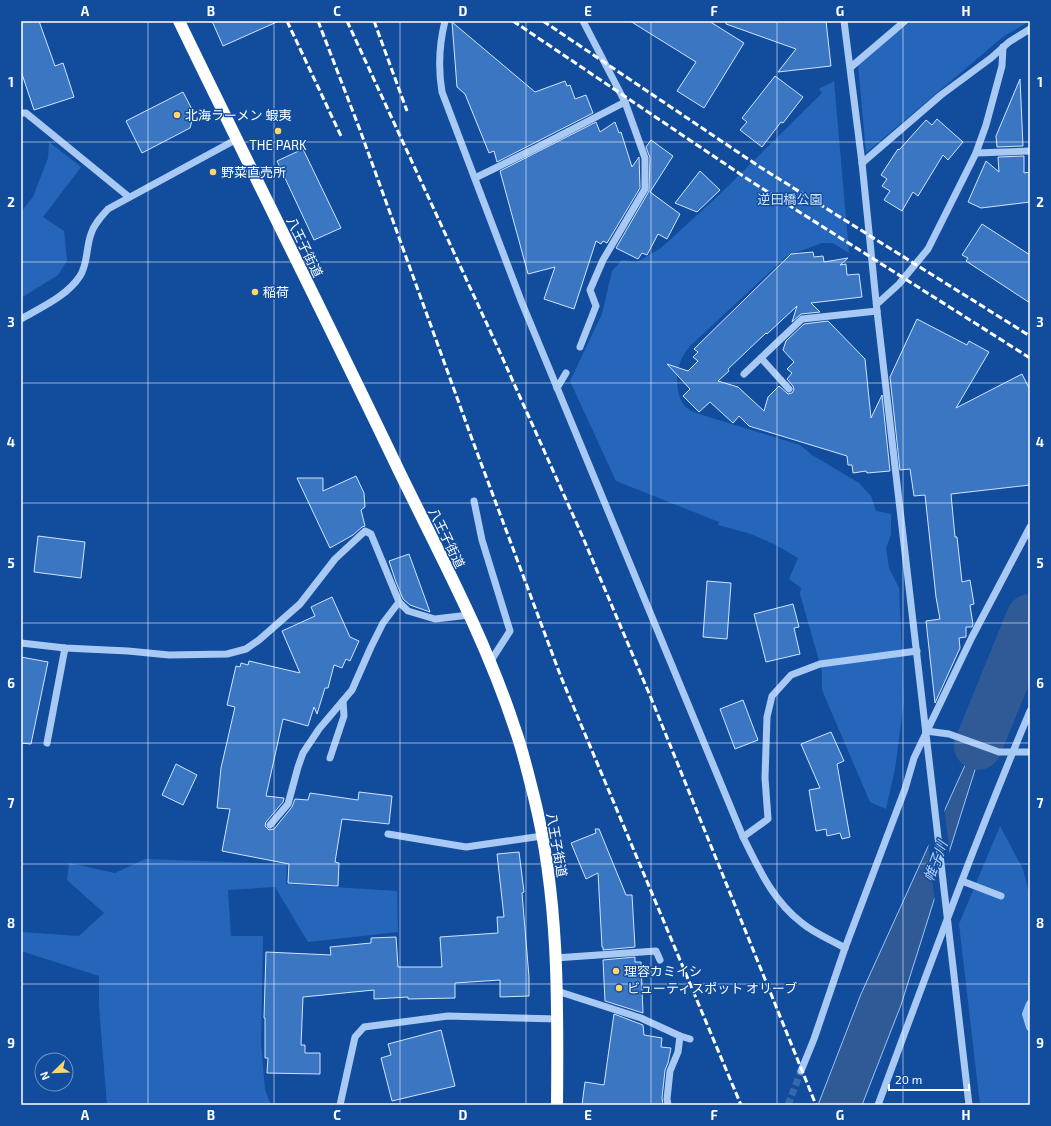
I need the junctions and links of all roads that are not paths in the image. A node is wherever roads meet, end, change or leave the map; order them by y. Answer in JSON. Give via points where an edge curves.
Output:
{"nodes":[{"id":1,"x":179,"y":21,"type":"edge"},
{"id":2,"x":445,"y":21,"type":"edge"},
{"id":3,"x":583,"y":21,"type":"edge"},
{"id":4,"x":844,"y":21,"type":"edge"},
{"id":5,"x":905,"y":21,"type":"edge"},
{"id":6,"x":1030,"y":29,"type":"edge"},
{"id":7,"x":1003,"y":47,"type":"junction"},
{"id":8,"x":851,"y":67,"type":"junction"},
{"id":9,"x":625,"y":102,"type":"junction"},
{"id":10,"x":21,"y":113,"type":"edge"},
{"id":11,"x":237,"y":140,"type":"junction"},
{"id":12,"x":1030,"y":151,"type":"edge"},
{"id":13,"x":976,"y":153,"type":"junction"},
{"id":14,"x":862,"y":163,"type":"junction"},
{"id":15,"x":475,"y":178,"type":"junction"},
{"id":16,"x":129,"y":197,"type":"junction"},
{"id":17,"x":877,"y":308,"type":"junction"},
{"id":18,"x":21,"y":319,"type":"edge"},
{"id":19,"x":580,"y":347,"type":"dead end"},
{"id":20,"x":761,"y":358,"type":"junction"},
{"id":21,"x":566,"y":373,"type":"dead end"},
{"id":22,"x":744,"y":374,"type":"dead end"},
{"id":23,"x":557,"y":388,"type":"junction"},
{"id":24,"x":789,"y":389,"type":"dead end"},
{"id":25,"x":474,"y":501,"type":"dead end"},
{"id":26,"x":1030,"y":527,"type":"edge"},
{"id":27,"x":399,"y":602,"type":"junction"},
{"id":28,"x":469,"y":615,"type":"junction"},
{"id":29,"x":21,"y":643,"type":"edge"},
{"id":30,"x":65,"y":648,"type":"junction"},
{"id":31,"x":917,"y":651,"type":"junction"},
{"id":32,"x":490,"y":662,"type":"junction"},
{"id":33,"x":343,"y":700,"type":"junction"},
{"id":34,"x":1030,"y":712,"type":"edge"},
{"id":35,"x":926,"y":731,"type":"junction"},
{"id":36,"x":47,"y":742,"type":"dead end"},
{"id":37,"x":1030,"y":752,"type":"edge"},
{"id":38,"x":1012,"y":753,"type":"junction"},
{"id":39,"x":330,"y":758,"type":"dead end"},
{"id":40,"x":270,"y":825,"type":"dead end"},
{"id":41,"x":388,"y":834,"type":"dead end"},
{"id":42,"x":542,"y":836,"type":"junction"},
{"id":43,"x":744,"y":837,"type":"junction"},
{"id":44,"x":962,"y":881,"type":"junction"},
{"id":45,"x":1001,"y":896,"type":"dead end"},
{"id":46,"x":947,"y":919,"type":"junction"},
{"id":47,"x":845,"y":948,"type":"junction"},
{"id":48,"x":555,"y":958,"type":"junction"},
{"id":49,"x":660,"y":960,"type":"dead end"},
{"id":50,"x":557,"y":991,"type":"junction"},
{"id":51,"x":558,"y":1019,"type":"junction"},
{"id":52,"x":680,"y":1036,"type":"junction"},
{"id":53,"x":690,"y":1039,"type":"dead end"},
{"id":54,"x":801,"y":1072,"type":"tunnel mouth"},
{"id":55,"x":340,"y":1105,"type":"edge"},
{"id":56,"x":557,"y":1105,"type":"edge"},
{"id":57,"x":668,"y":1105,"type":"edge"},
{"id":58,"x":878,"y":1105,"type":"edge"},
{"id":59,"x":969,"y":1105,"type":"edge"}],
"edges":[{"from":1,"to":11,"type":"highway","name":"八王子街道"},
{"from":2,"to":15,"type":"street","via":[[441,38],[439,74],[442,92]]},
{"from":3,"to":9,"type":"street"},
{"from":4,"to":8,"type":"street"},
{"from":5,"to":8,"type":"street"},
{"from":6,"to":7,"type":"street"},
{"from":7,"to":13,"type":"street","via":[[1002,66]]},
{"from":7,"to":14,"type":"street","via":[[941,95]]},
{"from":8,"to":14,"type":"street"},
{"from":9,"to":15,"type":"street"},
{"from":9,"to":19,"type":"street","via":[[644,158],[645,189],[600,266],[590,290],[596,306]]},
{"from":10,"to":16,"type":"street","via":[[26,113]]},
{"from":11,"to":16,"type":"street"},
{"from":11,"to":28,"type":"highway","name":"八王子街道"},
{"from":12,"to":13,"type":"street"},
{"from":13,"to":17,"type":"street","via":[[928,249]]},
{"from":14,"to":17,"type":"street"},
{"from":15,"to":23,"type":"street"},
{"from":16,"to":18,"type":"street","via":[[108,209],[97,220],[90,234],[87,258],[81,275],[67,290]]},
{"from":17,"to":20,"type":"street","via":[[802,318]]},
{"from":17,"to":31,"type":"street"},
{"from":20,"to":22,"type":"street"},
{"from":20,"to":24,"type":"street"},
{"from":21,"to":23,"type":"street"},
{"from":23,"to":43,"type":"street"},
{"from":25,"to":32,"type":"street","via":[[482,540],[510,631]]},
{"from":26,"to":35,"type":"street"},
{"from":27,"to":28,"type":"street","via":[[408,611],[435,619]]},
{"from":27,"to":30,"type":"street","via":[[371,534],[365,531],[335,559],[300,604],[246,649],[227,654],[169,655]]},
{"from":27,"to":33,"type":"street","via":[[383,623],[352,690]]},
{"from":28,"to":32,"type":"highway","name":"八王子街道"},
{"from":29,"to":30,"type":"street"},
{"from":30,"to":36,"type":"street"},
{"from":31,"to":35,"type":"street"},
{"from":31,"to":43,"type":"street","via":[[820,664],[791,675],[772,696],[767,717],[765,778],[768,819]]},
{"from":32,"to":42,"type":"highway","name":"八王子街道","via":[[516,730]]},
{"from":33,"to":39,"type":"street","via":[[344,716]]},
{"from":33,"to":40,"type":"street","via":[[303,753],[288,804]]},
{"from":34,"to":38,"type":"street"},
{"from":35,"to":38,"type":"street","via":[[949,734],[999,752]]},
{"from":35,"to":46,"type":"street"},
{"from":35,"to":47,"type":"street"},
{"from":37,"to":38,"type":"street"},
{"from":38,"to":44,"type":"street"},
{"from":41,"to":42,"type":"street","via":[[466,847]]},
{"from":42,"to":48,"type":"highway","name":"八王子街道","via":[[552,897]]},
{"from":43,"to":47,"type":"street","via":[[761,874],[776,898],[802,923]]},
{"from":44,"to":45,"type":"street"},
{"from":44,"to":46,"type":"street"},
{"from":46,"to":58,"type":"street"},
{"from":46,"to":59,"type":"street"},
{"from":47,"to":54,"type":"street"},
{"from":48,"to":49,"type":"street","via":[[656,952]]},
{"from":48,"to":50,"type":"highway","name":"八王子街道"},
{"from":50,"to":51,"type":"highway","name":"八王子街道"},
{"from":50,"to":52,"type":"street","via":[[641,1018]]},
{"from":51,"to":55,"type":"street","via":[[448,1016],[364,1027],[355,1038]]},
{"from":51,"to":56,"type":"highway","name":"八王子街道"},
{"from":52,"to":53,"type":"street"},
{"from":52,"to":57,"type":"street","via":[[678,1052],[670,1071]]}]}
